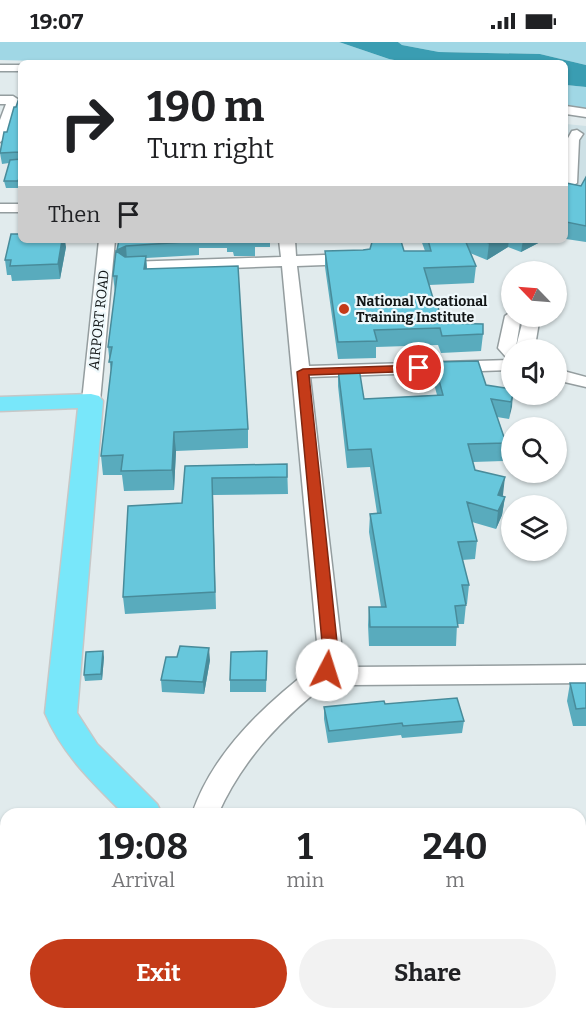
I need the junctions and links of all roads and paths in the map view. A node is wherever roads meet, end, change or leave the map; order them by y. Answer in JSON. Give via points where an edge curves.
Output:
{"nodes":[{"id":1,"x":0,"y":68,"type":"edge"},
{"id":2,"x":18,"y":68,"type":"edge"},
{"id":3,"x":0,"y":100,"type":"edge"},
{"id":4,"x":568,"y":110,"type":"edge"},
{"id":5,"x":586,"y":113,"type":"edge"},
{"id":6,"x":1,"y":130,"type":"edge"},
{"id":7,"x":577,"y":134,"type":"dead end"},
{"id":8,"x":568,"y":193,"type":"edge"},
{"id":9,"x":0,"y":208,"type":"edge"},
{"id":10,"x":18,"y":208,"type":"edge"},
{"id":11,"x":107,"y":243,"type":"edge"},
{"id":12,"x":288,"y":250,"type":"edge"},
{"id":13,"x":362,"y":259,"type":"edge"},
{"id":14,"x":127,"y":267,"type":"edge"},
{"id":15,"x":501,"y":365,"type":"edge"},
{"id":16,"x":303,"y":372,"type":"junction"},
{"id":17,"x":567,"y":377,"type":"edge"},
{"id":18,"x":586,"y":382,"type":"edge"},
{"id":19,"x":91,"y":401,"type":"junction"},
{"id":20,"x":0,"y":404,"type":"edge"},
{"id":21,"x":327,"y":670,"type":"junction"},
{"id":22,"x":586,"y":674,"type":"edge"},
{"id":23,"x":139,"y":808,"type":"edge"},
{"id":24,"x":208,"y":808,"type":"edge"}],
"edges":[{"from":1,"to":2,"type":"street"},
{"from":3,"to":6,"type":"street","via":[[13,100]]},
{"from":4,"to":5,"type":"street"},
{"from":7,"to":8,"type":"street","via":[[573,140]]},
{"from":9,"to":10,"type":"street"},
{"from":11,"to":19,"type":"street","name":"AIRPORT ROAD"},
{"from":12,"to":13,"type":"street"},
{"from":12,"to":14,"type":"street"},
{"from":12,"to":16,"type":"street"},
{"from":15,"to":16,"type":"street"},
{"from":16,"to":21,"type":"street","via":[[329,642]]},
{"from":17,"to":18,"type":"street"},
{"from":19,"to":20,"type":"main road"},
{"from":19,"to":23,"type":"main road","via":[[61,713],[76,742]]},
{"from":21,"to":22,"type":"street","via":[[352,676]]},
{"from":21,"to":24,"type":"street","via":[[297,692],[245,745],[218,784]]}]}
